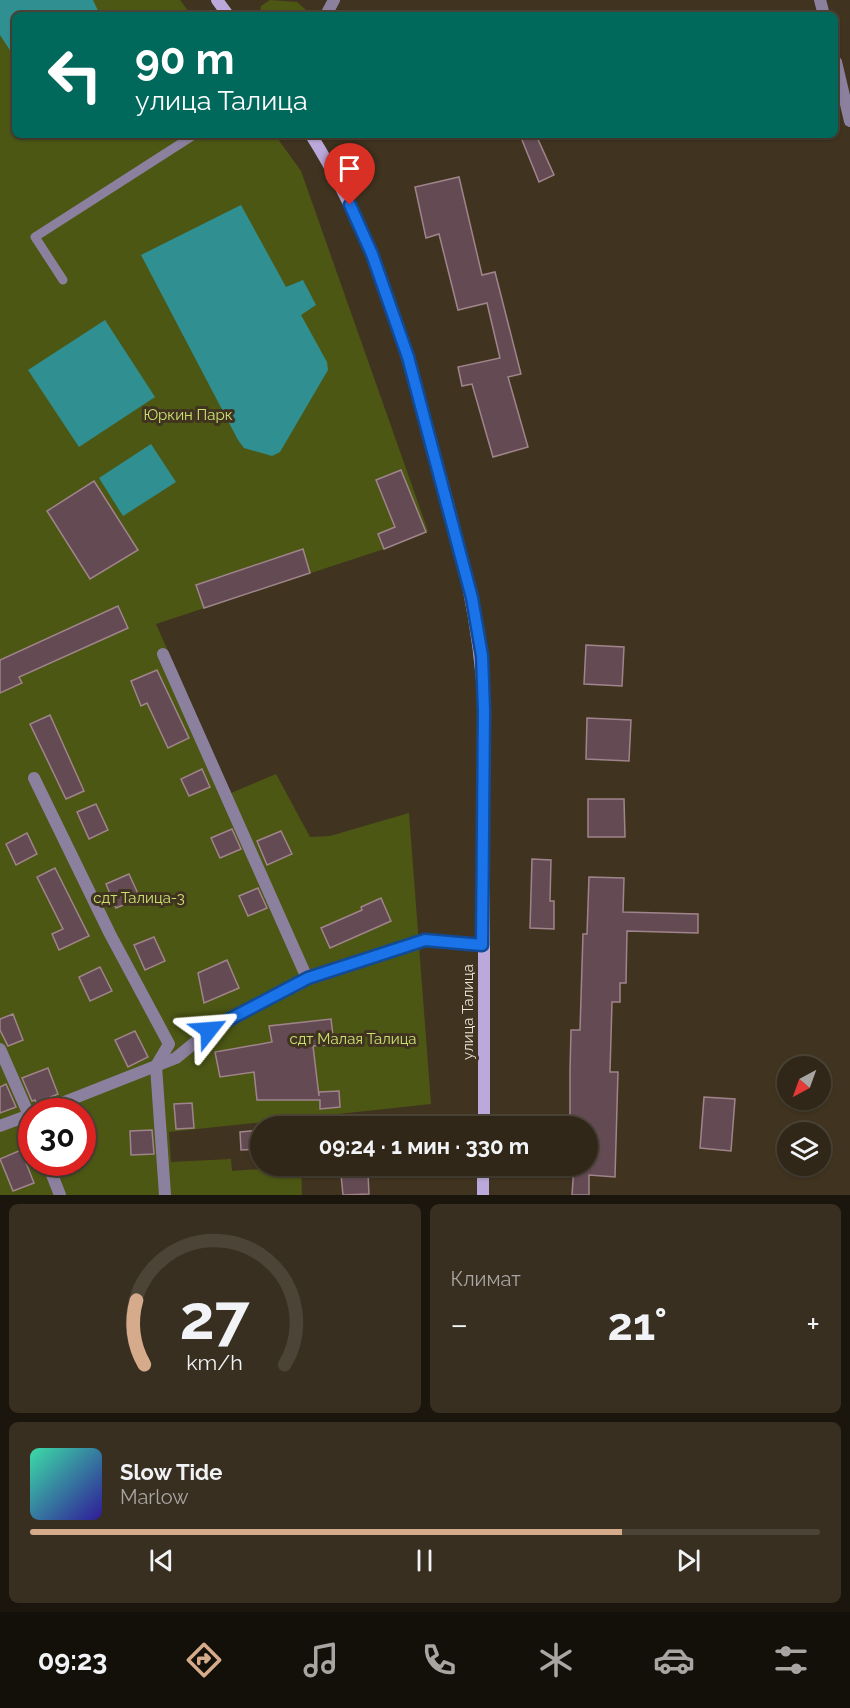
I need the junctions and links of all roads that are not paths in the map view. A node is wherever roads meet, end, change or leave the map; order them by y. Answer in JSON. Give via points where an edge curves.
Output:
{"nodes":[{"id":1,"x":838,"y":70,"type":"edge"},
{"id":2,"x":850,"y":121,"type":"edge"},
{"id":3,"x":189,"y":138,"type":"edge"},
{"id":4,"x":313,"y":138,"type":"edge"},
{"id":5,"x":63,"y":280,"type":"dead end"},
{"id":6,"x":163,"y":654,"type":"dead end"},
{"id":7,"x":34,"y":778,"type":"dead end"},
{"id":8,"x":482,"y":945,"type":"junction"},
{"id":9,"x":308,"y":978,"type":"junction"},
{"id":10,"x":0,"y":1049,"type":"edge"},
{"id":11,"x":156,"y":1066,"type":"junction"},
{"id":12,"x":24,"y":1098,"type":"edge"},
{"id":13,"x":77,"y":1098,"type":"edge"},
{"id":14,"x":484,"y":1116,"type":"edge"},
{"id":15,"x":18,"y":1121,"type":"edge"},
{"id":16,"x":0,"y":1126,"type":"edge"},
{"id":17,"x":53,"y":1176,"type":"edge"},
{"id":18,"x":483,"y":1176,"type":"edge"},
{"id":19,"x":60,"y":1195,"type":"edge"},
{"id":20,"x":165,"y":1195,"type":"edge"},
{"id":21,"x":483,"y":1195,"type":"edge"}],
"edges":[{"from":1,"to":2,"type":"street"},
{"from":3,"to":5,"type":"lane","via":[[35,237]]},
{"from":4,"to":8,"type":"street","name":"улица Талица","via":[[342,188],[372,254],[408,357],[468,577],[482,656]]},
{"from":6,"to":9,"type":"street"},
{"from":7,"to":11,"type":"street","via":[[169,1044]]},
{"from":8,"to":9,"type":"street","via":[[425,940]]},
{"from":8,"to":14,"type":"street","name":"улица Талица"},
{"from":9,"to":11,"type":"street","via":[[209,1030],[176,1058]]},
{"from":10,"to":12,"type":"street"},
{"from":11,"to":13,"type":"street"},
{"from":11,"to":20,"type":"street"},
{"from":15,"to":16,"type":"street"},
{"from":17,"to":19,"type":"street"},
{"from":18,"to":21,"type":"street"}]}
